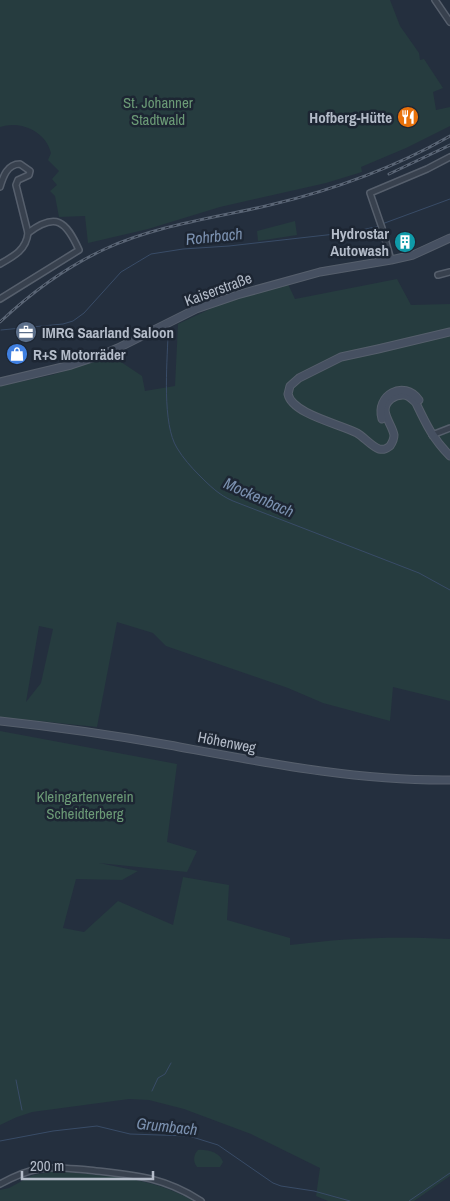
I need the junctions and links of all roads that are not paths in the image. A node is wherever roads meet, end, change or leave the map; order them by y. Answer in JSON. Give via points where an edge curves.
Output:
{"nodes":[{"id":1,"x":435,"y":0,"type":"edge"},
{"id":2,"x":450,"y":22,"type":"edge"},
{"id":3,"x":450,"y":157,"type":"edge"},
{"id":4,"x":0,"y":187,"type":"edge"},
{"id":5,"x":28,"y":233,"type":"junction"},
{"id":6,"x":450,"y":238,"type":"edge"},
{"id":7,"x":391,"y":260,"type":"junction"},
{"id":8,"x":0,"y":264,"type":"edge"},
{"id":9,"x":450,"y":272,"type":"edge"},
{"id":10,"x":438,"y":275,"type":"dead end"},
{"id":11,"x":0,"y":299,"type":"edge"},
{"id":12,"x":450,"y":332,"type":"edge"},
{"id":13,"x":0,"y":382,"type":"edge"},
{"id":14,"x":450,"y":428,"type":"edge"},
{"id":15,"x":432,"y":435,"type":"junction"},
{"id":16,"x":450,"y":456,"type":"edge"},
{"id":17,"x":0,"y":721,"type":"edge"},
{"id":18,"x":450,"y":780,"type":"edge"},
{"id":19,"x":0,"y":1184,"type":"edge"},
{"id":20,"x":201,"y":1201,"type":"edge"}],
"edges":[{"from":1,"to":2,"type":"street"},
{"from":3,"to":7,"type":"street","via":[[370,193]]},
{"from":4,"to":5,"type":"street","via":[[4,174],[13,165],[20,164],[30,171],[30,175],[18,180],[16,185]]},
{"from":5,"to":8,"type":"street","via":[[19,252]]},
{"from":5,"to":11,"type":"street","via":[[40,224],[58,222],[71,232],[80,250]]},
{"from":6,"to":7,"type":"street","name":"Kaiserstraße","via":[[420,252]]},
{"from":7,"to":13,"type":"street","name":"Kaiserstraße","via":[[320,272],[237,295],[196,310],[104,354]]},
{"from":9,"to":10,"type":"street"},
{"from":12,"to":15,"type":"street","via":[[340,356],[299,378],[288,390],[288,398],[305,412],[354,431],[382,449],[388,448],[394,439],[385,410],[391,400],[402,395],[413,399]]},
{"from":14,"to":15,"type":"street"},
{"from":15,"to":16,"type":"street"},
{"from":17,"to":18,"type":"street","name":"Höhenweg","via":[[114,736],[280,766],[354,775]]},
{"from":19,"to":20,"type":"street","via":[[24,1172],[59,1167],[144,1176],[185,1190]]}]}
